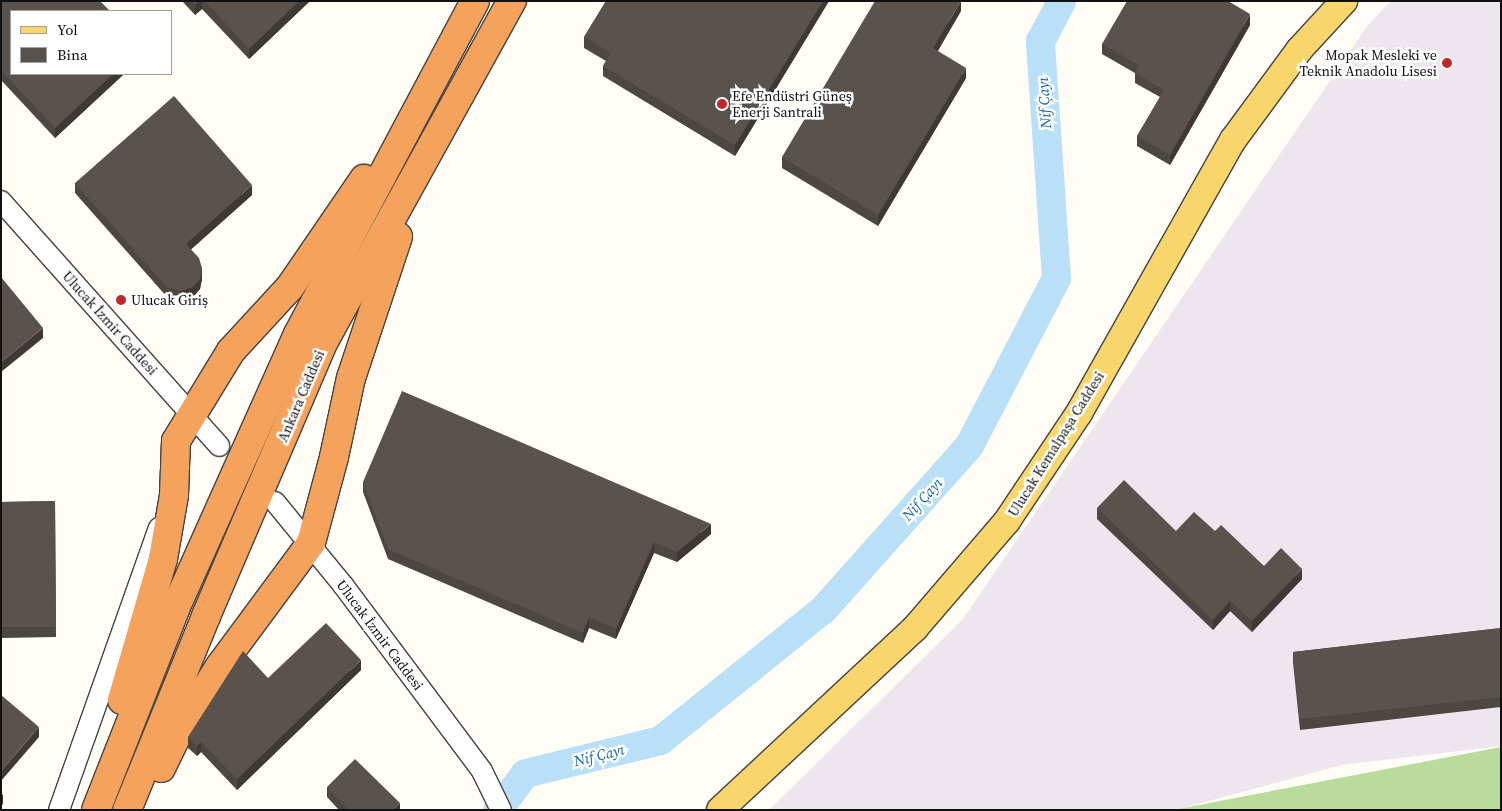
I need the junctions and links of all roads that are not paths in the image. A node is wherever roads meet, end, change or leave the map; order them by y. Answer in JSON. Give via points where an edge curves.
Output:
{"nodes":[{"id":1,"x":475,"y":1,"type":"edge"},
{"id":2,"x":512,"y":1,"type":"edge"},
{"id":3,"x":1344,"y":1,"type":"edge"},
{"id":4,"x":440,"y":68,"type":"junction"},
{"id":5,"x":451,"y":112,"type":"junction"},
{"id":6,"x":1,"y":201,"type":"edge"},
{"id":7,"x":192,"y":416,"type":"junction"},
{"id":8,"x":219,"y":446,"type":"dead end"},
{"id":9,"x":174,"y":494,"type":"junction"},
{"id":10,"x":275,"y":502,"type":"dead end"},
{"id":11,"x":311,"y":543,"type":"junction"},
{"id":12,"x":59,"y":810,"type":"edge"},
{"id":13,"x":90,"y":810,"type":"edge"},
{"id":14,"x":96,"y":810,"type":"edge"},
{"id":15,"x":127,"y":810,"type":"edge"},
{"id":16,"x":140,"y":810,"type":"edge"},
{"id":17,"x":501,"y":810,"type":"edge"},
{"id":18,"x":720,"y":810,"type":"edge"}],
"edges":[{"from":1,"to":4,"type":"highway","name":"Ankara Caddesi"},
{"from":2,"to":5,"type":"highway","name":"Ankara Caddesi"},
{"from":3,"to":18,"type":"main road","name":"Ulucak Kemalpaşa Caddesi","via":[[1299,50],[1234,140],[1079,413],[1007,521],[915,628]]},
{"from":4,"to":7,"type":"highway","via":[[290,287],[230,351]]},
{"from":4,"to":14,"type":"highway","name":"Ankara Caddesi","via":[[298,334],[175,609]]},
{"from":5,"to":11,"type":"highway","via":[[390,254],[351,378]]},
{"from":5,"to":15,"type":"highway","name":"Ankara Caddesi","via":[[324,341]]},
{"from":6,"to":7,"type":"street","name":"Ulucak İzmir Caddesi"},
{"from":7,"to":8,"type":"street","name":"Ulucak İzmir Caddesi"},
{"from":7,"to":9,"type":"highway","via":[[176,441]]},
{"from":9,"to":12,"type":"street","via":[[154,540]]},
{"from":9,"to":13,"type":"highway","via":[[163,559]]},
{"from":10,"to":11,"type":"street","name":"Ulucak İzmir Caddesi"},
{"from":11,"to":16,"type":"highway","via":[[220,666],[177,736]]},
{"from":11,"to":17,"type":"street","name":"Ulucak İzmir Caddesi","via":[[482,771]]}]}
